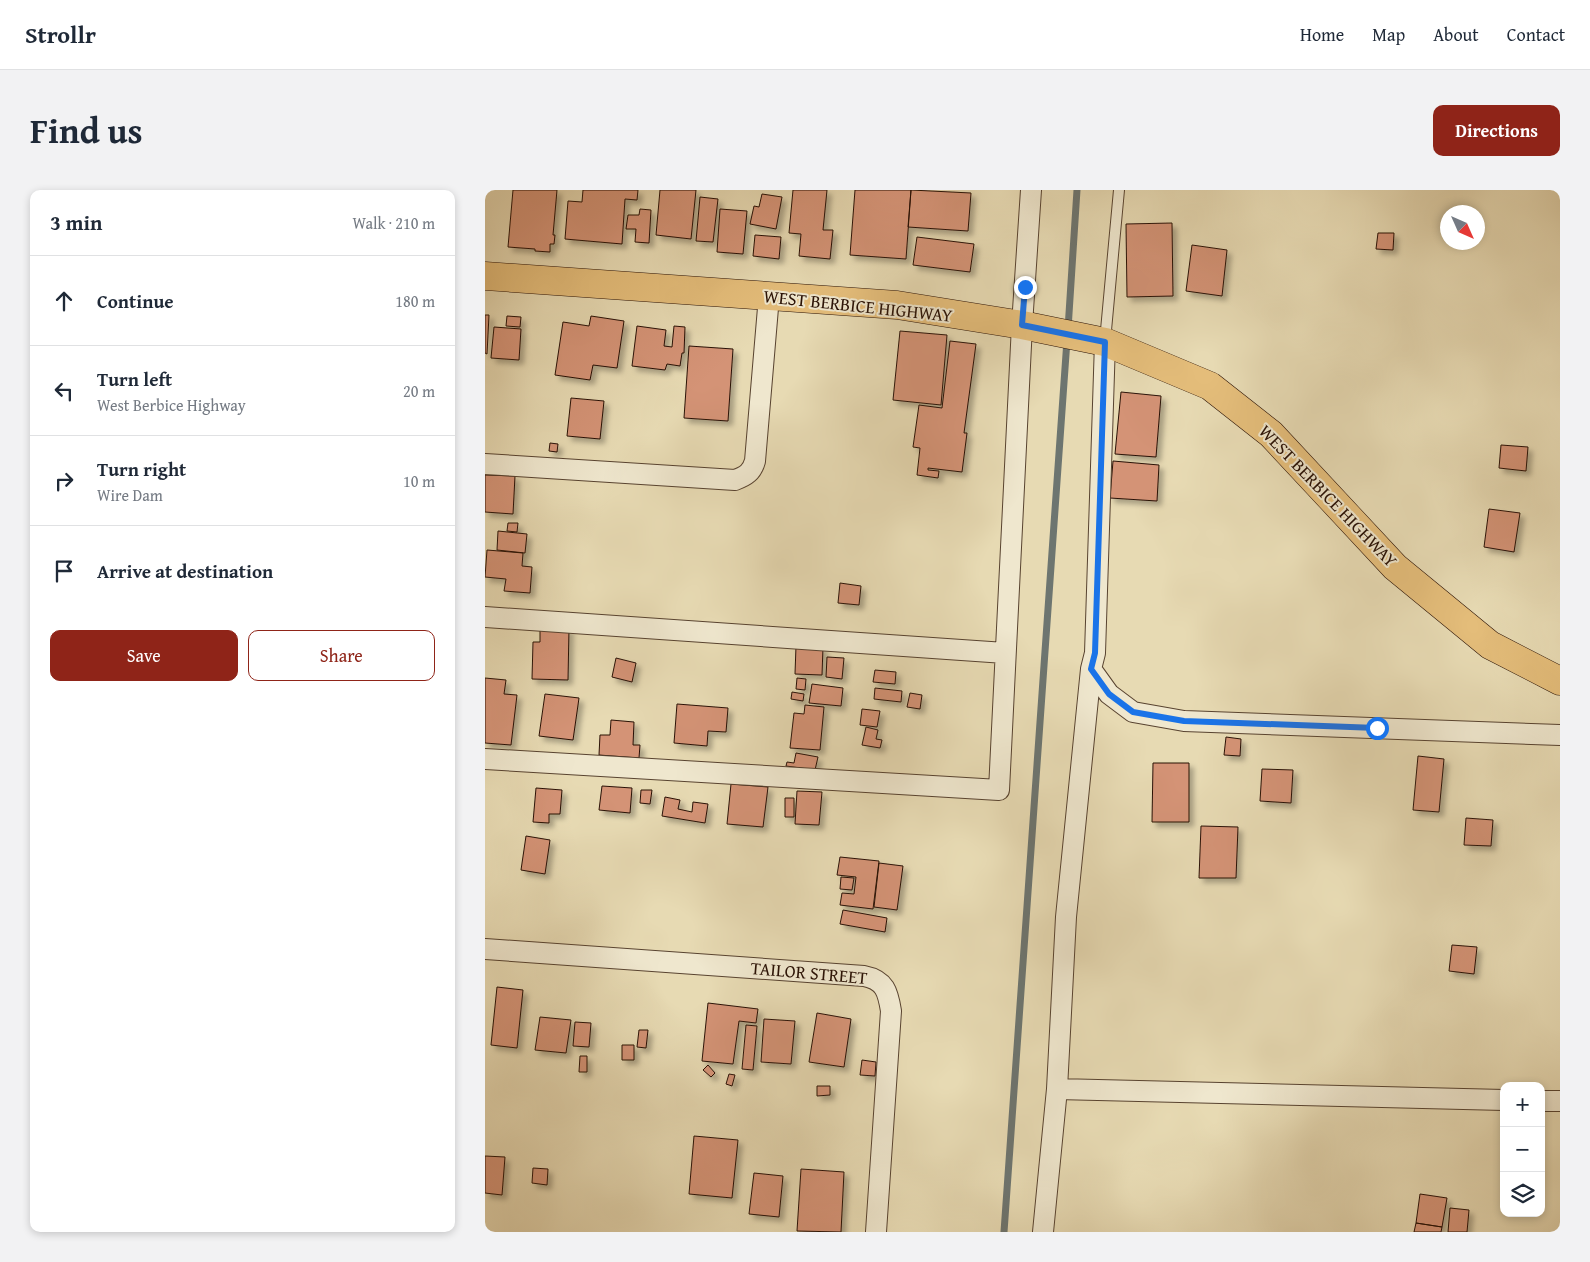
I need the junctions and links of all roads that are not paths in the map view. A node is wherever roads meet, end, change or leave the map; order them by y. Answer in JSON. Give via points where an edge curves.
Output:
{"nodes":[{"id":1,"x":1031,"y":190,"type":"edge"},
{"id":2,"x":1119,"y":190,"type":"edge"},
{"id":3,"x":485,"y":276,"type":"edge"},
{"id":4,"x":769,"y":296,"type":"junction"},
{"id":5,"x":1022,"y":325,"type":"junction"},
{"id":6,"x":1105,"y":342,"type":"junction"},
{"id":7,"x":485,"y":464,"type":"edge"},
{"id":8,"x":485,"y":617,"type":"edge"},
{"id":9,"x":1005,"y":653,"type":"junction"},
{"id":10,"x":1091,"y":669,"type":"junction"},
{"id":11,"x":1560,"y":681,"type":"edge"},
{"id":12,"x":1560,"y":735,"type":"edge"},
{"id":13,"x":485,"y":759,"type":"edge"},
{"id":14,"x":485,"y":949,"type":"edge"},
{"id":15,"x":1057,"y":1089,"type":"junction"},
{"id":16,"x":1500,"y":1100,"type":"edge"},
{"id":17,"x":1545,"y":1100,"type":"edge"},
{"id":18,"x":1560,"y":1101,"type":"edge"},
{"id":19,"x":876,"y":1232,"type":"edge"},
{"id":20,"x":1043,"y":1232,"type":"edge"}],
"edges":[{"from":1,"to":5,"type":"street"},
{"from":2,"to":6,"type":"lane"},
{"from":3,"to":4,"type":"main road","name":"WEST BERBICE HIGHWAY"},
{"from":4,"to":5,"type":"main road","name":"WEST BERBICE HIGHWAY","via":[[897,306]]},
{"from":4,"to":7,"type":"street","via":[[755,461],[746,476],[735,480]]},
{"from":5,"to":6,"type":"main road","name":"WEST BERBICE HIGHWAY"},
{"from":5,"to":9,"type":"street"},
{"from":6,"to":10,"type":"street","via":[[1095,653]]},
{"from":6,"to":11,"type":"main road","name":"WEST BERBICE HIGHWAY","via":[[1210,386],[1271,434],[1395,567],[1489,645]]},
{"from":8,"to":9,"type":"street"},
{"from":9,"to":13,"type":"street","via":[[999,790]]},
{"from":10,"to":12,"type":"street","via":[[1109,694],[1133,712],[1184,721]]},
{"from":10,"to":15,"type":"street","via":[[1066,917]]},
{"from":14,"to":19,"type":"street","name":"TAILOR STREET","via":[[875,978],[886,992],[891,1011]]},
{"from":15,"to":16,"type":"street"},
{"from":15,"to":20,"type":"street"},
{"from":17,"to":18,"type":"street"}]}
